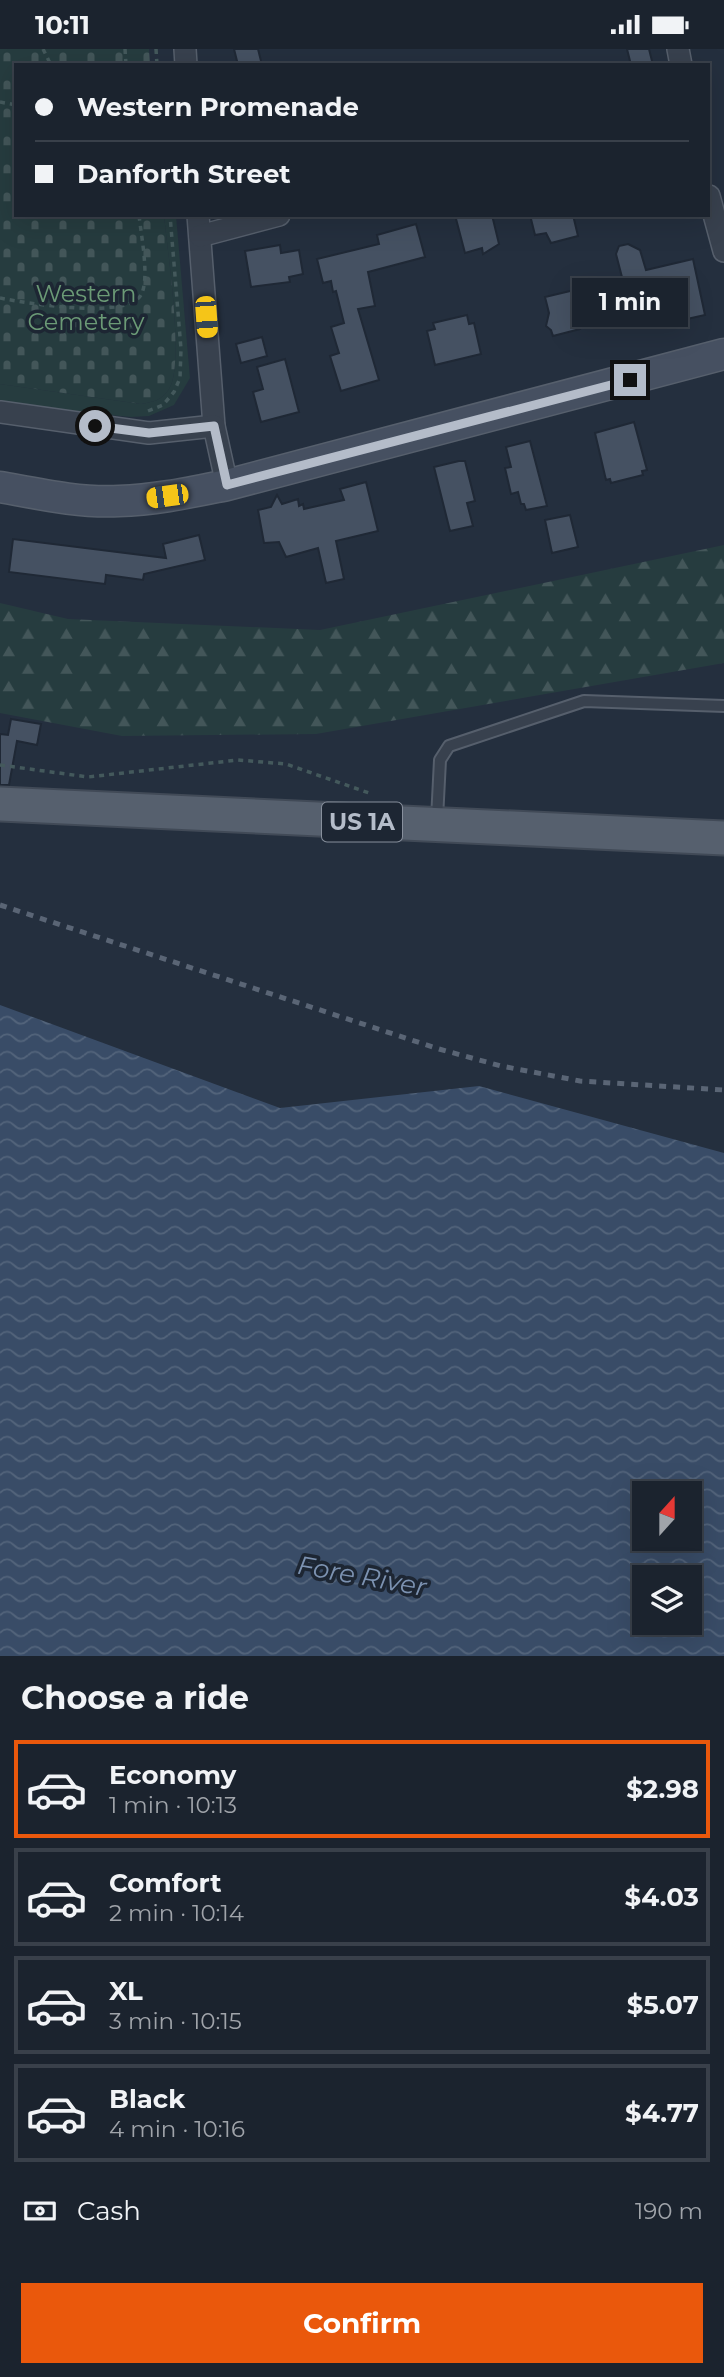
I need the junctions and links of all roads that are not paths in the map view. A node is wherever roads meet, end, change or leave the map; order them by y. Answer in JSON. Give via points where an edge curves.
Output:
{"nodes":[{"id":1,"x":710,"y":200,"type":"edge"},
{"id":2,"x":263,"y":217,"type":"edge"},
{"id":3,"x":199,"y":225,"type":"edge"},
{"id":4,"x":724,"y":251,"type":"edge"},
{"id":5,"x":724,"y":354,"type":"edge"},
{"id":6,"x":0,"y":412,"type":"edge"},
{"id":7,"x":214,"y":426,"type":"junction"},
{"id":8,"x":227,"y":485,"type":"junction"},
{"id":9,"x":0,"y":487,"type":"edge"},
{"id":10,"x":724,"y":706,"type":"edge"},
{"id":11,"x":0,"y":804,"type":"edge"},
{"id":12,"x":437,"y":826,"type":"junction"},
{"id":13,"x":724,"y":838,"type":"edge"}],
"edges":[{"from":1,"to":4,"type":"street"},
{"from":2,"to":3,"type":"street"},
{"from":3,"to":7,"type":"street"},
{"from":5,"to":8,"type":"street"},
{"from":6,"to":7,"type":"street","via":[[149,433]]},
{"from":7,"to":8,"type":"street"},
{"from":8,"to":9,"type":"street","via":[[118,501],[54,497]]},
{"from":10,"to":12,"type":"lane","via":[[584,701],[449,746],[440,760]]},
{"from":11,"to":12,"type":"main road","number":"US 1A"},
{"from":12,"to":13,"type":"main road","number":"US 1A"}]}
